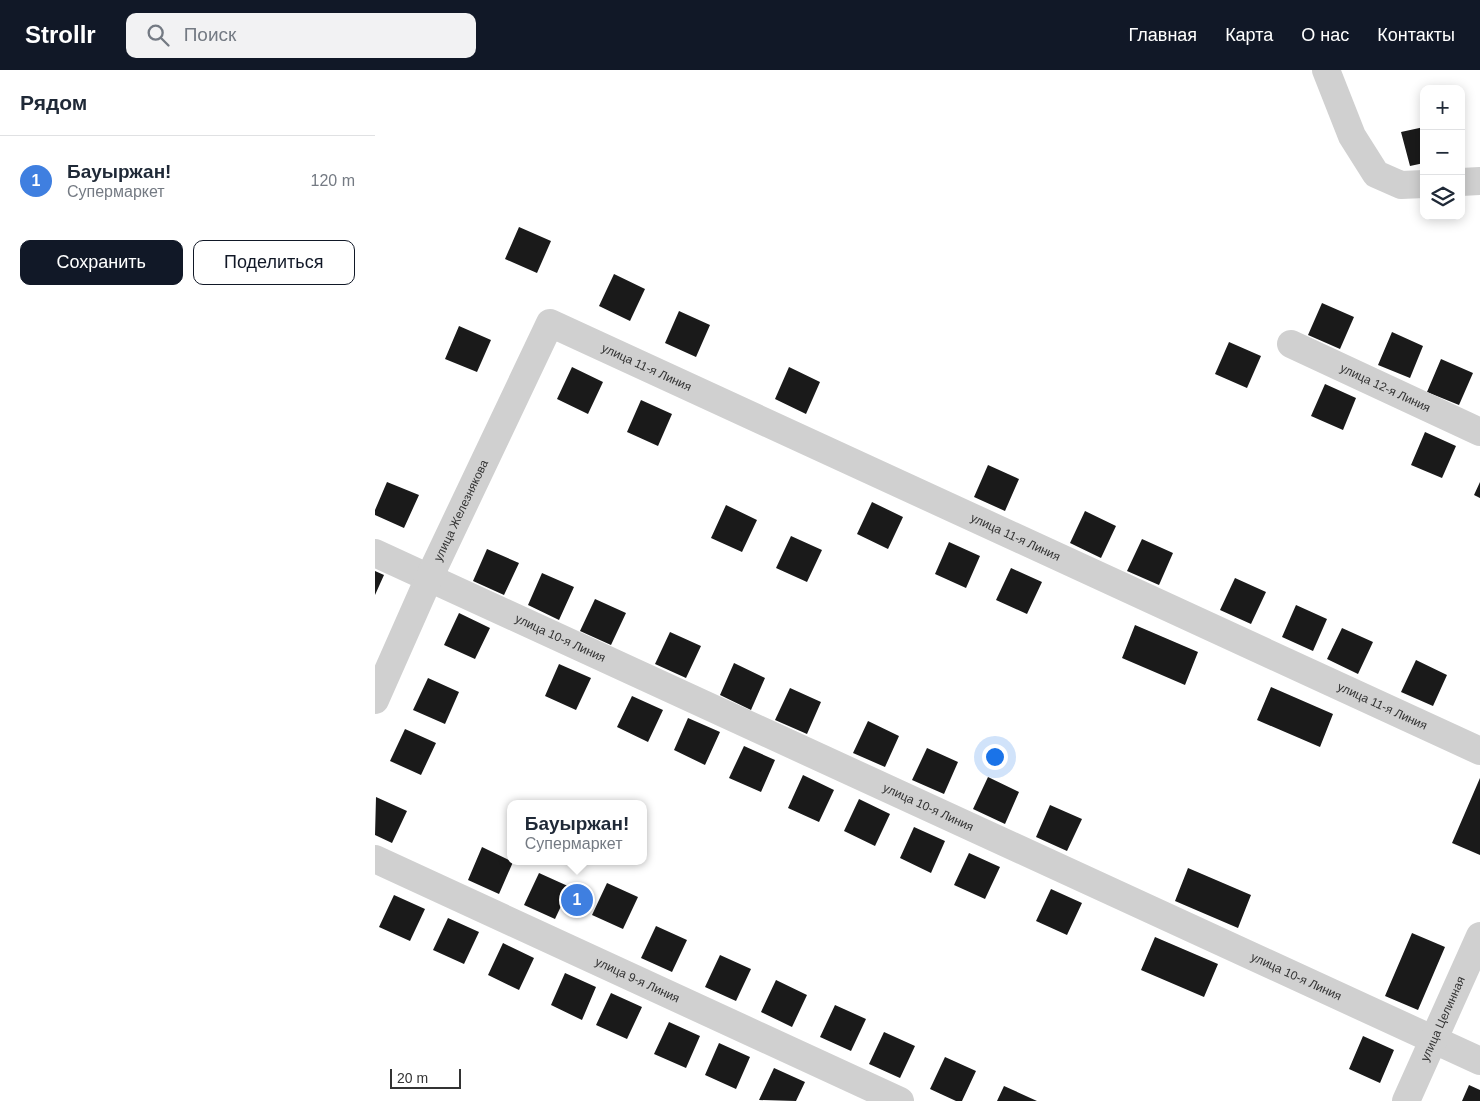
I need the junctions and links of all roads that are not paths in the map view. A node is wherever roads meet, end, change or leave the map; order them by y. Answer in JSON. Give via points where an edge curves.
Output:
{"nodes":[{"id":1,"x":1326,"y":70,"type":"edge"},
{"id":2,"x":1480,"y":180,"type":"edge"},
{"id":3,"x":1465,"y":182,"type":"edge"},
{"id":4,"x":1420,"y":184,"type":"edge"},
{"id":5,"x":550,"y":323,"type":"joint"},
{"id":6,"x":1291,"y":344,"type":"dead end"},
{"id":7,"x":1480,"y":432,"type":"edge"},
{"id":8,"x":375,"y":553,"type":"edge"},
{"id":9,"x":429,"y":578,"type":"junction"},
{"id":10,"x":375,"y":700,"type":"edge"},
{"id":11,"x":1480,"y":751,"type":"edge"},
{"id":12,"x":375,"y":859,"type":"edge"},
{"id":13,"x":1480,"y":936,"type":"edge"},
{"id":14,"x":1433,"y":1039,"type":"junction"},
{"id":15,"x":1480,"y":1061,"type":"edge"},
{"id":16,"x":900,"y":1101,"type":"edge"},
{"id":17,"x":1406,"y":1101,"type":"edge"}],
"edges":[{"from":1,"to":4,"type":"street","via":[[1352,136],[1376,174],[1401,185]]},
{"from":2,"to":3,"type":"street"},
{"from":5,"to":9,"type":"street","name":"улица Железнякова"},
{"from":5,"to":11,"type":"street","name":"улица 11-я Линия"},
{"from":6,"to":7,"type":"street","name":"улица 12-я Линия"},
{"from":8,"to":9,"type":"street","name":"улица 10-я Линия"},
{"from":9,"to":10,"type":"street","name":"улица Железнякова"},
{"from":9,"to":14,"type":"street","name":"улица 10-я Линия"},
{"from":12,"to":16,"type":"street","name":"улица 9-я Линия"},
{"from":13,"to":14,"type":"street","name":"улица Целинная"},
{"from":14,"to":15,"type":"street","name":"улица 10-я Линия"},
{"from":14,"to":17,"type":"street","name":"улица Целинная"}]}
